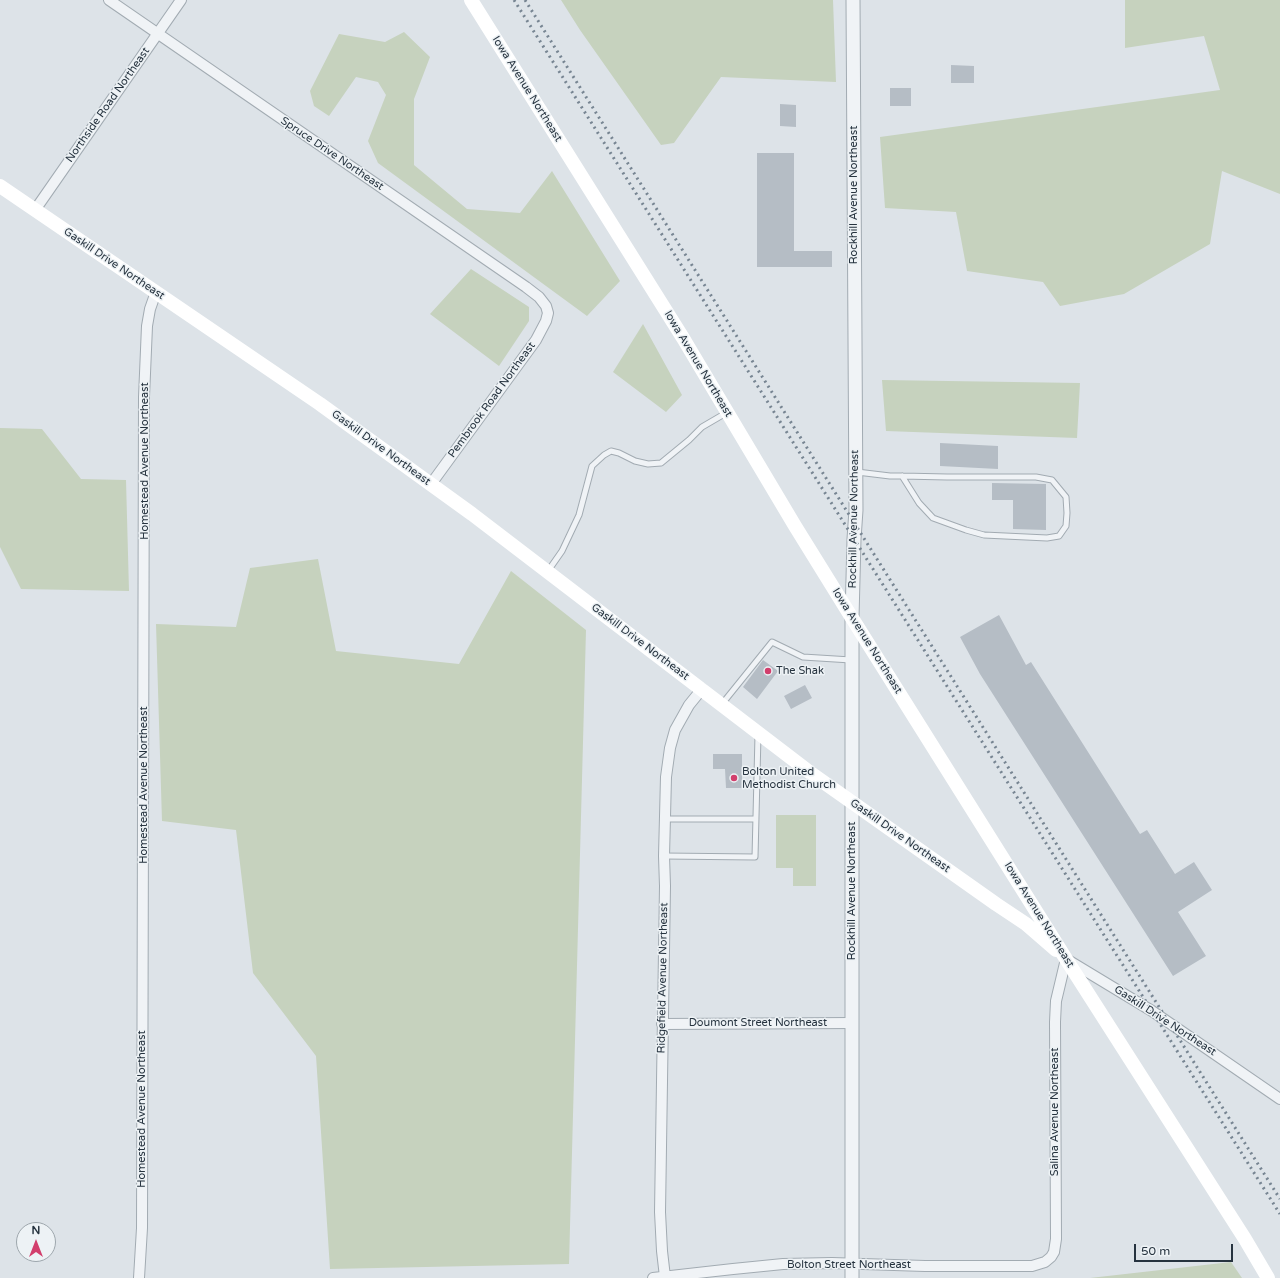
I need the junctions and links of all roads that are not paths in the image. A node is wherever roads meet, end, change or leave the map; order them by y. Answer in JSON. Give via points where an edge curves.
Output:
{"nodes":[{"id":1,"x":109,"y":0,"type":"edge"},
{"id":2,"x":181,"y":0,"type":"edge"},
{"id":3,"x":471,"y":0,"type":"edge"},
{"id":4,"x":853,"y":0,"type":"edge"},
{"id":5,"x":157,"y":34,"type":"junction"},
{"id":6,"x":0,"y":186,"type":"edge"},
{"id":7,"x":35,"y":210,"type":"junction"},
{"id":8,"x":156,"y":292,"type":"junction"},
{"id":9,"x":548,"y":313,"type":"joint"},
{"id":10,"x":727,"y":412,"type":"junction"},
{"id":11,"x":856,"y":472,"type":"junction"},
{"id":12,"x":902,"y":476,"type":"junction"},
{"id":13,"x":431,"y":484,"type":"junction"},
{"id":14,"x":548,"y":572,"type":"junction"},
{"id":15,"x":852,"y":618,"type":"junction"},
{"id":16,"x":853,"y":660,"type":"junction"},
{"id":17,"x":702,"y":689,"type":"junction"},
{"id":18,"x":722,"y":704,"type":"junction"},
{"id":19,"x":758,"y":732,"type":"junction"},
{"id":20,"x":852,"y":802,"type":"junction"},
{"id":21,"x":665,"y":819,"type":"junction"},
{"id":22,"x":756,"y":819,"type":"junction"},
{"id":23,"x":664,"y":856,"type":"junction"},
{"id":24,"x":1066,"y":959,"type":"junction"},
{"id":25,"x":852,"y":1023,"type":"junction"},
{"id":26,"x":662,"y":1024,"type":"junction"},
{"id":27,"x":1280,"y":1099,"type":"edge"},
{"id":28,"x":1045,"y":1262,"type":"joint"},
{"id":29,"x":852,"y":1263,"type":"junction"},
{"id":30,"x":665,"y":1277,"type":"junction"},
{"id":31,"x":139,"y":1278,"type":"edge"},
{"id":32,"x":653,"y":1278,"type":"edge"},
{"id":33,"x":852,"y":1278,"type":"edge"},
{"id":34,"x":1268,"y":1278,"type":"edge"}],
"edges":[{"from":1,"to":5,"type":"street","name":"Spruce Drive Northeast"},
{"from":2,"to":5,"type":"street","name":"Northside Road Northeast"},
{"from":3,"to":10,"type":"main road","name":"Iowa Avenue Northeast"},
{"from":4,"to":11,"type":"street","name":"Rockhill Avenue Northeast"},
{"from":5,"to":7,"type":"street","name":"Northside Road Northeast"},
{"from":5,"to":9,"type":"street","name":"Spruce Drive Northeast","via":[[539,296]]},
{"from":6,"to":7,"type":"main road","name":"Gaskill Drive Northeast"},
{"from":7,"to":8,"type":"main road","name":"Gaskill Drive Northeast"},
{"from":8,"to":13,"type":"main road","name":"Gaskill Drive Northeast","via":[[320,404]]},
{"from":8,"to":31,"type":"street","name":"Homestead Avenue Northeast","via":[[147,326],[144,397],[142,1220]]},
{"from":9,"to":13,"type":"street","name":"Pembrook Road Northeast","via":[[536,340]]},
{"from":10,"to":14,"type":"lane","via":[[702,427],[662,462],[648,464],[611,451],[604,455],[592,466],[580,515]]},
{"from":10,"to":15,"type":"main road","name":"Iowa Avenue Northeast"},
{"from":11,"to":12,"type":"lane"},
{"from":11,"to":15,"type":"street","name":"Rockhill Avenue Northeast"},
{"from":12,"to":12,"type":"lane","via":[[1036,477],[1052,480],[1066,497],[1066,526],[1059,536],[1047,538],[984,535],[966,530],[933,518],[919,503]]},
{"from":13,"to":14,"type":"main road","name":"Gaskill Drive Northeast"},
{"from":14,"to":17,"type":"main road","name":"Gaskill Drive Northeast"},
{"from":15,"to":16,"type":"street","name":"Rockhill Avenue Northeast"},
{"from":15,"to":24,"type":"main road","name":"Iowa Avenue Northeast"},
{"from":16,"to":18,"type":"lane","via":[[803,658],[772,642]]},
{"from":16,"to":20,"type":"street","name":"Rockhill Avenue Northeast"},
{"from":17,"to":18,"type":"main road","name":"Gaskill Drive Northeast"},
{"from":17,"to":21,"type":"street","name":"Ridgefield Avenue Northeast","via":[[679,721],[670,748]]},
{"from":18,"to":19,"type":"main road","name":"Gaskill Drive Northeast"},
{"from":19,"to":20,"type":"main road","name":"Gaskill Drive Northeast"},
{"from":19,"to":22,"type":"lane"},
{"from":20,"to":24,"type":"main road","name":"Gaskill Drive Northeast","via":[[1026,924]]},
{"from":20,"to":25,"type":"street","name":"Rockhill Avenue Northeast"},
{"from":21,"to":22,"type":"lane"},
{"from":21,"to":23,"type":"street","name":"Ridgefield Avenue Northeast"},
{"from":22,"to":23,"type":"lane","via":[[755,857]]},
{"from":23,"to":26,"type":"street","name":"Ridgefield Avenue Northeast"},
{"from":24,"to":27,"type":"street","name":"Gaskill Drive Northeast","via":[[1152,1011]]},
{"from":24,"to":28,"type":"street","name":"Salina Avenue Northeast","via":[[1056,1001],[1055,1022],[1056,1239],[1054,1252]]},
{"from":24,"to":34,"type":"main road","name":"Iowa Avenue Northeast"},
{"from":25,"to":26,"type":"street","name":"Doumont Street Northeast"},
{"from":25,"to":29,"type":"street","name":"Rockhill Avenue Northeast"},
{"from":26,"to":30,"type":"street","name":"Ridgefield Avenue Northeast","via":[[660,1212]]},
{"from":28,"to":29,"type":"street","name":"Bolton Street Northeast","via":[[1032,1266]]},
{"from":29,"to":30,"type":"street","name":"Bolton Street Northeast","via":[[783,1264]]},
{"from":29,"to":33,"type":"street","name":"Rockhill Avenue Northeast"},
{"from":30,"to":32,"type":"street","name":"Bolton Street Northeast"}]}
